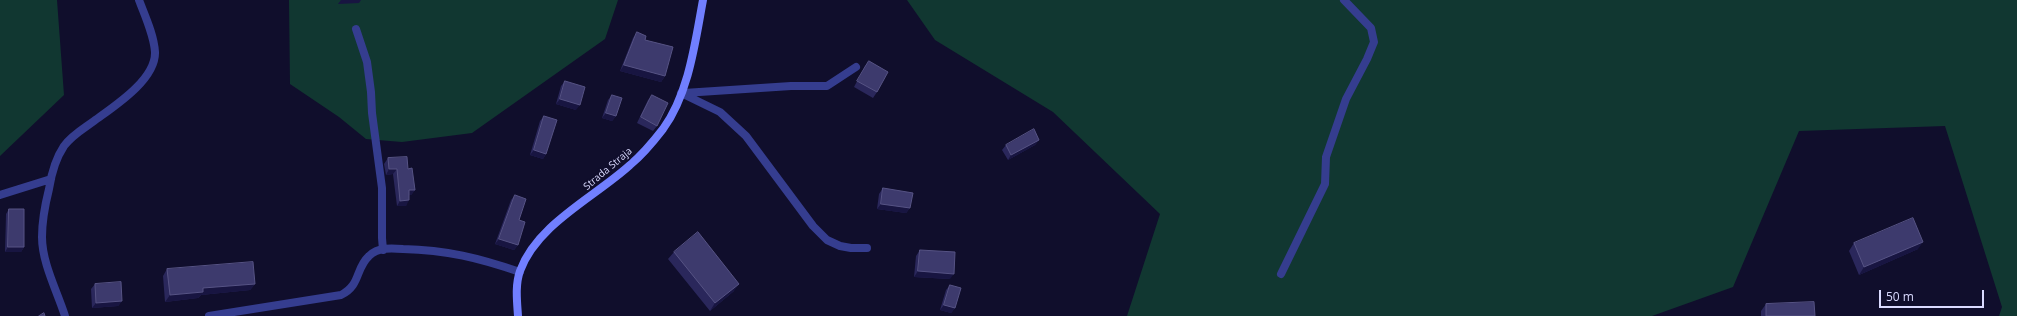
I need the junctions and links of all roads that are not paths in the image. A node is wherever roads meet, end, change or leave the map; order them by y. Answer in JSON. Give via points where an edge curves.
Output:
{"nodes":[{"id":1,"x":139,"y":0,"type":"edge"},
{"id":2,"x":703,"y":0,"type":"edge"},
{"id":3,"x":1344,"y":0,"type":"edge"},
{"id":4,"x":356,"y":29,"type":"dead end"},
{"id":5,"x":856,"y":67,"type":"dead end"},
{"id":6,"x":681,"y":93,"type":"junction"},
{"id":7,"x":51,"y":179,"type":"junction"},
{"id":8,"x":0,"y":195,"type":"edge"},
{"id":9,"x":867,"y":248,"type":"dead end"},
{"id":10,"x":383,"y":250,"type":"junction"},
{"id":11,"x":520,"y":272,"type":"junction"},
{"id":12,"x":1281,"y":274,"type":"dead end"},
{"id":13,"x":64,"y":316,"type":"edge"},
{"id":14,"x":209,"y":316,"type":"edge"},
{"id":15,"x":518,"y":316,"type":"edge"}],
"edges":[{"from":1,"to":7,"type":"street","via":[[155,53],[152,65],[142,81],[126,97],[75,134],[63,147]]},
{"from":2,"to":6,"type":"main road","name":"Strada Straja"},
{"from":3,"to":12,"type":"street","via":[[1371,28],[1374,42],[1346,99],[1326,157],[1325,184]]},
{"from":4,"to":10,"type":"street","via":[[367,62],[371,92],[382,188]]},
{"from":5,"to":6,"type":"street","via":[[827,86],[784,86]]},
{"from":6,"to":9,"type":"street","via":[[720,112],[737,126],[760,152],[813,226],[827,240],[845,247]]},
{"from":6,"to":11,"type":"main road","name":"Strada Straja","via":[[663,128],[647,148],[630,165],[556,223],[532,250]]},
{"from":7,"to":8,"type":"street"},
{"from":7,"to":13,"type":"street","via":[[43,216],[42,238]]},
{"from":10,"to":11,"type":"street","via":[[423,249],[451,252]]},
{"from":10,"to":14,"type":"street","via":[[368,256],[355,285],[341,295]]},
{"from":11,"to":15,"type":"main road","name":"Strada Straja"}]}
